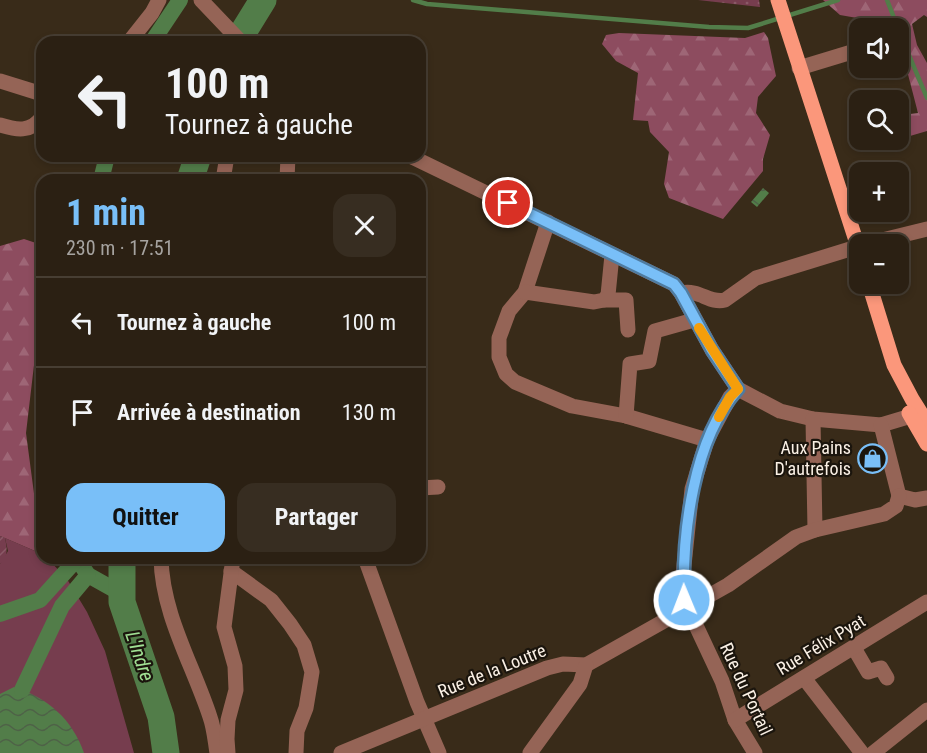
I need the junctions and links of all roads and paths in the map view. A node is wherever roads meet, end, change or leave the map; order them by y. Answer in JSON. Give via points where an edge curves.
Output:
{"nodes":[{"id":1,"x":159,"y":0,"type":"edge"},
{"id":2,"x":201,"y":0,"type":"edge"},
{"id":3,"x":778,"y":0,"type":"edge"},
{"id":4,"x":134,"y":36,"type":"edge"},
{"id":5,"x":235,"y":36,"type":"edge"},
{"id":6,"x":849,"y":53,"type":"edge"},
{"id":7,"x":800,"y":68,"type":"junction"},
{"id":8,"x":0,"y":81,"type":"edge"},
{"id":9,"x":36,"y":92,"type":"edge"},
{"id":10,"x":0,"y":125,"type":"edge"},
{"id":11,"x":36,"y":125,"type":"edge"},
{"id":12,"x":423,"y":162,"type":"edge"},
{"id":13,"x":548,"y":222,"type":"junction"},
{"id":14,"x":927,"y":229,"type":"edge"},
{"id":15,"x":856,"y":234,"type":"edge"},
{"id":16,"x":909,"y":234,"type":"edge"},
{"id":17,"x":849,"y":251,"type":"edge"},
{"id":18,"x":612,"y":255,"type":"junction"},
{"id":19,"x":525,"y":292,"type":"junction"},
{"id":20,"x":681,"y":293,"type":"junction"},
{"id":21,"x":872,"y":294,"type":"edge"},
{"id":22,"x":604,"y":300,"type":"junction"},
{"id":23,"x":694,"y":320,"type":"junction"},
{"id":24,"x":628,"y":330,"type":"dead end"},
{"id":25,"x":738,"y":389,"type":"junction"},
{"id":26,"x":921,"y":415,"type":"edge"},
{"id":27,"x":627,"y":416,"type":"junction"},
{"id":28,"x":813,"y":419,"type":"junction"},
{"id":29,"x":881,"y":425,"type":"junction"},
{"id":30,"x":707,"y":440,"type":"junction"},
{"id":31,"x":927,"y":444,"type":"edge"},
{"id":32,"x":438,"y":487,"type":"dead end"},
{"id":33,"x":426,"y":488,"type":"edge"},
{"id":34,"x":899,"y":496,"type":"junction"},
{"id":35,"x":927,"y":498,"type":"edge"},
{"id":36,"x":815,"y":530,"type":"junction"},
{"id":37,"x":161,"y":564,"type":"edge"},
{"id":38,"x":367,"y":564,"type":"edge"},
{"id":39,"x":232,"y":565,"type":"edge"},
{"id":40,"x":927,"y":602,"type":"edge"},
{"id":41,"x":687,"y":608,"type":"junction"},
{"id":42,"x":854,"y":648,"type":"junction"},
{"id":43,"x":586,"y":665,"type":"junction"},
{"id":44,"x":804,"y":678,"type":"junction"},
{"id":45,"x":887,"y":678,"type":"dead end"},
{"id":46,"x":927,"y":710,"type":"edge"},
{"id":47,"x":423,"y":719,"type":"junction"},
{"id":48,"x":735,"y":720,"type":"junction"},
{"id":49,"x":217,"y":753,"type":"edge"},
{"id":50,"x":228,"y":753,"type":"edge"},
{"id":51,"x":296,"y":753,"type":"edge"},
{"id":52,"x":341,"y":753,"type":"edge"},
{"id":53,"x":439,"y":753,"type":"edge"},
{"id":54,"x":530,"y":753,"type":"edge"},
{"id":55,"x":755,"y":753,"type":"edge"},
{"id":56,"x":862,"y":753,"type":"edge"},
{"id":57,"x":873,"y":753,"type":"edge"}],
"edges":[{"from":1,"to":4,"type":"street"},
{"from":2,"to":5,"type":"street"},
{"from":3,"to":7,"type":"main road"},
{"from":6,"to":7,"type":"street"},
{"from":7,"to":15,"type":"main road"},
{"from":8,"to":9,"type":"street"},
{"from":10,"to":11,"type":"street","via":[[19,131]]},
{"from":12,"to":13,"type":"street"},
{"from":13,"to":18,"type":"street"},
{"from":13,"to":19,"type":"street"},
{"from":14,"to":16,"type":"street"},
{"from":17,"to":20,"type":"street","via":[[756,278],[725,300],[691,291]]},
{"from":18,"to":20,"type":"street","via":[[674,284]]},
{"from":18,"to":22,"type":"street","via":[[608,295]]},
{"from":19,"to":22,"type":"street"},
{"from":19,"to":27,"type":"street","via":[[509,311],[499,338],[506,374],[515,382],[572,406]]},
{"from":20,"to":23,"type":"street"},
{"from":21,"to":26,"type":"main road","via":[[894,365],[896,386]]},
{"from":22,"to":24,"type":"street","via":[[626,300]]},
{"from":23,"to":25,"type":"street"},
{"from":23,"to":27,"type":"street","via":[[655,331],[649,361],[630,364]]},
{"from":25,"to":28,"type":"street","via":[[780,411]]},
{"from":25,"to":30,"type":"street","name":"Rue du Portail"},
{"from":26,"to":29,"type":"street"},
{"from":26,"to":31,"type":"main road"},
{"from":27,"to":30,"type":"street"},
{"from":28,"to":29,"type":"street"},
{"from":28,"to":36,"type":"street"},
{"from":29,"to":34,"type":"street"},
{"from":30,"to":41,"type":"street","name":"Rue du Portail","via":[[692,489],[683,575]]},
{"from":32,"to":33,"type":"street"},
{"from":34,"to":35,"type":"street"},
{"from":34,"to":36,"type":"street","name":"Rue de la Loutre","via":[[896,506],[884,514]]},
{"from":36,"to":41,"type":"street","name":"Rue de la Loutre","via":[[795,537],[728,585]]},
{"from":37,"to":49,"type":"street","via":[[171,613],[211,719]]},
{"from":38,"to":47,"type":"street"},
{"from":39,"to":50,"type":"street","via":[[224,627],[235,666],[236,690],[228,720]]},
{"from":39,"to":51,"type":"street","via":[[271,600],[304,645],[312,672],[306,708],[297,730]]},
{"from":40,"to":42,"type":"street","name":"Rue Félix Pyat"},
{"from":41,"to":43,"type":"street","name":"Rue de la Loutre"},
{"from":41,"to":48,"type":"street","name":"Rue du Portail","via":[[722,681]]},
{"from":42,"to":44,"type":"street","name":"Rue Félix Pyat"},
{"from":42,"to":45,"type":"street","via":[[868,672],[881,668]]},
{"from":43,"to":47,"type":"street","name":"Rue de la Loutre","via":[[547,668]]},
{"from":43,"to":54,"type":"street","via":[[580,684]]},
{"from":44,"to":48,"type":"street","name":"Rue Félix Pyat"},
{"from":44,"to":56,"type":"street"},
{"from":46,"to":57,"type":"street"},
{"from":47,"to":52,"type":"street","name":"Rue de la Loutre"},
{"from":47,"to":53,"type":"street"},
{"from":48,"to":55,"type":"street","name":"Rue du Portail"}]}
